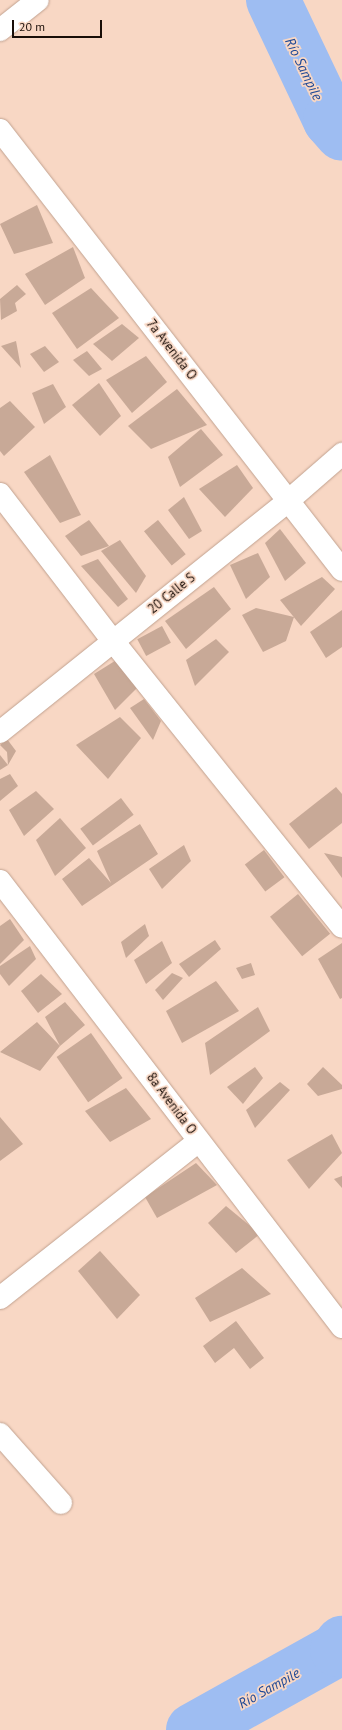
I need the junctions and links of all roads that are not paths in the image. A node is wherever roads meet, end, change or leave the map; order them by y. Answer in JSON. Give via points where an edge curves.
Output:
{"nodes":[{"id":1,"x":38,"y":0,"type":"edge"},
{"id":2,"x":0,"y":30,"type":"edge"},
{"id":3,"x":0,"y":130,"type":"edge"},
{"id":4,"x":342,"y":454,"type":"edge"},
{"id":5,"x":0,"y":494,"type":"edge"},
{"id":6,"x":288,"y":501,"type":"junction"},
{"id":7,"x":342,"y":570,"type":"edge"},
{"id":8,"x":113,"y":641,"type":"junction"},
{"id":9,"x":0,"y":732,"type":"edge"},
{"id":10,"x":0,"y":881,"type":"edge"},
{"id":11,"x":342,"y":928,"type":"edge"},
{"id":12,"x":199,"y":1141,"type":"junction"},
{"id":13,"x":0,"y":1298,"type":"edge"},
{"id":14,"x":342,"y":1326,"type":"edge"},
{"id":15,"x":0,"y":1434,"type":"edge"},
{"id":16,"x":61,"y":1503,"type":"dead end"}],
"edges":[{"from":1,"to":2,"type":"street"},
{"from":3,"to":6,"type":"street","name":"7a Avenida O"},
{"from":4,"to":6,"type":"street","name":"20 Calle S"},
{"from":5,"to":8,"type":"street"},
{"from":6,"to":7,"type":"street","name":"7a Avenida O"},
{"from":6,"to":8,"type":"street","name":"20 Calle S"},
{"from":8,"to":9,"type":"street","name":"20 Calle S"},
{"from":8,"to":11,"type":"street"},
{"from":10,"to":12,"type":"street","name":"8a Avenida O"},
{"from":12,"to":13,"type":"street"},
{"from":12,"to":14,"type":"street","name":"8a Avenida O"},
{"from":15,"to":16,"type":"street"}]}
